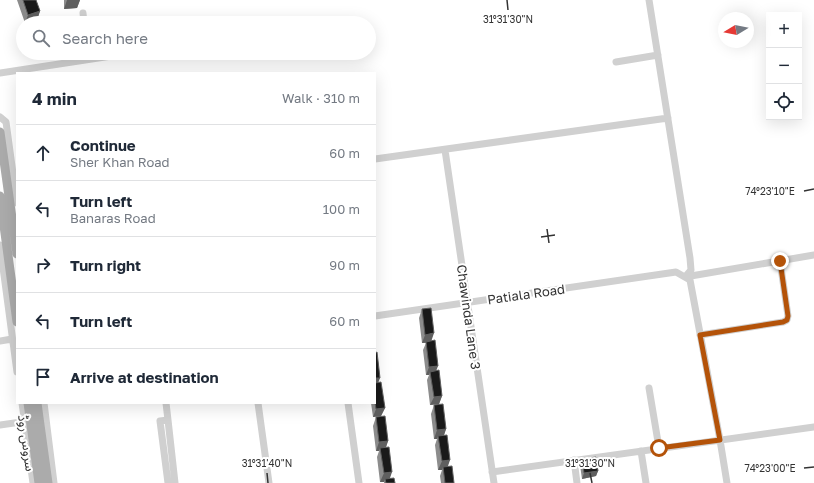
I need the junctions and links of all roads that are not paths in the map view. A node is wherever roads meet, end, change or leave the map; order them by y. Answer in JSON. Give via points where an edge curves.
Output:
{"nodes":[{"id":1,"x":649,"y":0,"type":"edge"},
{"id":2,"x":83,"y":13,"type":"dead end"},
{"id":3,"x":83,"y":16,"type":"edge"},
{"id":4,"x":658,"y":55,"type":"junction"},
{"id":5,"x":67,"y":60,"type":"edge"},
{"id":6,"x":616,"y":62,"type":"dead end"},
{"id":7,"x":0,"y":73,"type":"edge"},
{"id":8,"x":0,"y":117,"type":"edge"},
{"id":9,"x":668,"y":118,"type":"junction"},
{"id":10,"x":0,"y":132,"type":"edge"},
{"id":11,"x":445,"y":150,"type":"junction"},
{"id":12,"x":376,"y":159,"type":"edge"},
{"id":13,"x":16,"y":192,"type":"edge"},
{"id":14,"x":0,"y":196,"type":"edge"},
{"id":15,"x":0,"y":244,"type":"edge"},
{"id":16,"x":16,"y":247,"type":"edge"},
{"id":17,"x":814,"y":256,"type":"edge"},
{"id":18,"x":780,"y":261,"type":"junction"},
{"id":19,"x":686,"y":277,"type":"junction"},
{"id":20,"x":466,"y":303,"type":"junction"},
{"id":21,"x":16,"y":315,"type":"edge"},
{"id":22,"x":376,"y":316,"type":"edge"},
{"id":23,"x":700,"y":335,"type":"junction"},
{"id":24,"x":12,"y":339,"type":"junction"},
{"id":25,"x":0,"y":341,"type":"edge"},
{"id":26,"x":16,"y":365,"type":"edge"},
{"id":27,"x":649,"y":388,"type":"dead end"},
{"id":28,"x":22,"y":404,"type":"edge"},
{"id":29,"x":28,"y":404,"type":"edge"},
{"id":30,"x":37,"y":404,"type":"edge"},
{"id":31,"x":44,"y":404,"type":"edge"},
{"id":32,"x":166,"y":404,"type":"edge"},
{"id":33,"x":258,"y":404,"type":"edge"},
{"id":34,"x":348,"y":404,"type":"edge"},
{"id":35,"x":168,"y":420,"type":"junction"},
{"id":36,"x":27,"y":421,"type":"junction"},
{"id":37,"x":0,"y":425,"type":"edge"},
{"id":38,"x":814,"y":427,"type":"edge"},
{"id":39,"x":720,"y":440,"type":"junction"},
{"id":40,"x":659,"y":448,"type":"junction"},
{"id":41,"x":641,"y":451,"type":"junction"},
{"id":42,"x":574,"y":460,"type":"junction"},
{"id":43,"x":492,"y":472,"type":"junction"},
{"id":44,"x":33,"y":483,"type":"edge"},
{"id":45,"x":39,"y":483,"type":"edge"},
{"id":46,"x":48,"y":483,"type":"edge"},
{"id":47,"x":54,"y":483,"type":"edge"},
{"id":48,"x":168,"y":483,"type":"edge"},
{"id":49,"x":175,"y":483,"type":"edge"},
{"id":50,"x":269,"y":483,"type":"edge"},
{"id":51,"x":359,"y":483,"type":"edge"},
{"id":52,"x":494,"y":483,"type":"edge"},
{"id":53,"x":577,"y":483,"type":"edge"},
{"id":54,"x":646,"y":483,"type":"edge"},
{"id":55,"x":727,"y":483,"type":"edge"}],
"edges":[{"from":1,"to":4,"type":"street"},
{"from":2,"to":3,"type":"street"},
{"from":4,"to":6,"type":"street"},
{"from":4,"to":9,"type":"street"},
{"from":5,"to":7,"type":"street"},
{"from":8,"to":13,"type":"street","via":[[6,122]]},
{"from":9,"to":11,"type":"street"},
{"from":9,"to":19,"type":"street","via":[[690,258],[691,270]]},
{"from":10,"to":16,"type":"main road"},
{"from":11,"to":12,"type":"street"},
{"from":11,"to":20,"type":"street","name":"Chawinda Lane 3"},
{"from":14,"to":21,"type":"main road"},
{"from":15,"to":24,"type":"street"},
{"from":17,"to":18,"type":"street"},
{"from":18,"to":19,"type":"street"},
{"from":18,"to":23,"type":"street","via":[[787,320]]},
{"from":19,"to":20,"type":"street","name":"Patiala Road","via":[[676,272]]},
{"from":19,"to":23,"type":"street","via":[[690,280]]},
{"from":20,"to":22,"type":"street","name":"Patiala Road"},
{"from":20,"to":43,"type":"street","name":"Chawinda Lane 3"},
{"from":23,"to":39,"type":"street"},
{"from":24,"to":25,"type":"street"},
{"from":24,"to":26,"type":"street"},
{"from":27,"to":40,"type":"street"},
{"from":28,"to":36,"type":"street","name":"سروس روڈ"},
{"from":29,"to":36,"type":"main road"},
{"from":30,"to":46,"type":"main road"},
{"from":31,"to":47,"type":"street"},
{"from":32,"to":35,"type":"street"},
{"from":33,"to":50,"type":"street"},
{"from":34,"to":51,"type":"street"},
{"from":35,"to":48,"type":"street","via":[[160,421]]},
{"from":35,"to":49,"type":"street"},
{"from":36,"to":37,"type":"street"},
{"from":36,"to":44,"type":"street","name":"سروس روڈ"},
{"from":36,"to":45,"type":"main road"},
{"from":38,"to":39,"type":"street"},
{"from":39,"to":40,"type":"street"},
{"from":39,"to":55,"type":"street"},
{"from":40,"to":41,"type":"street"},
{"from":41,"to":42,"type":"street"},
{"from":41,"to":54,"type":"street"},
{"from":42,"to":43,"type":"street"},
{"from":42,"to":53,"type":"street"},
{"from":43,"to":52,"type":"street","name":"Chawinda Lane 3"}]}
